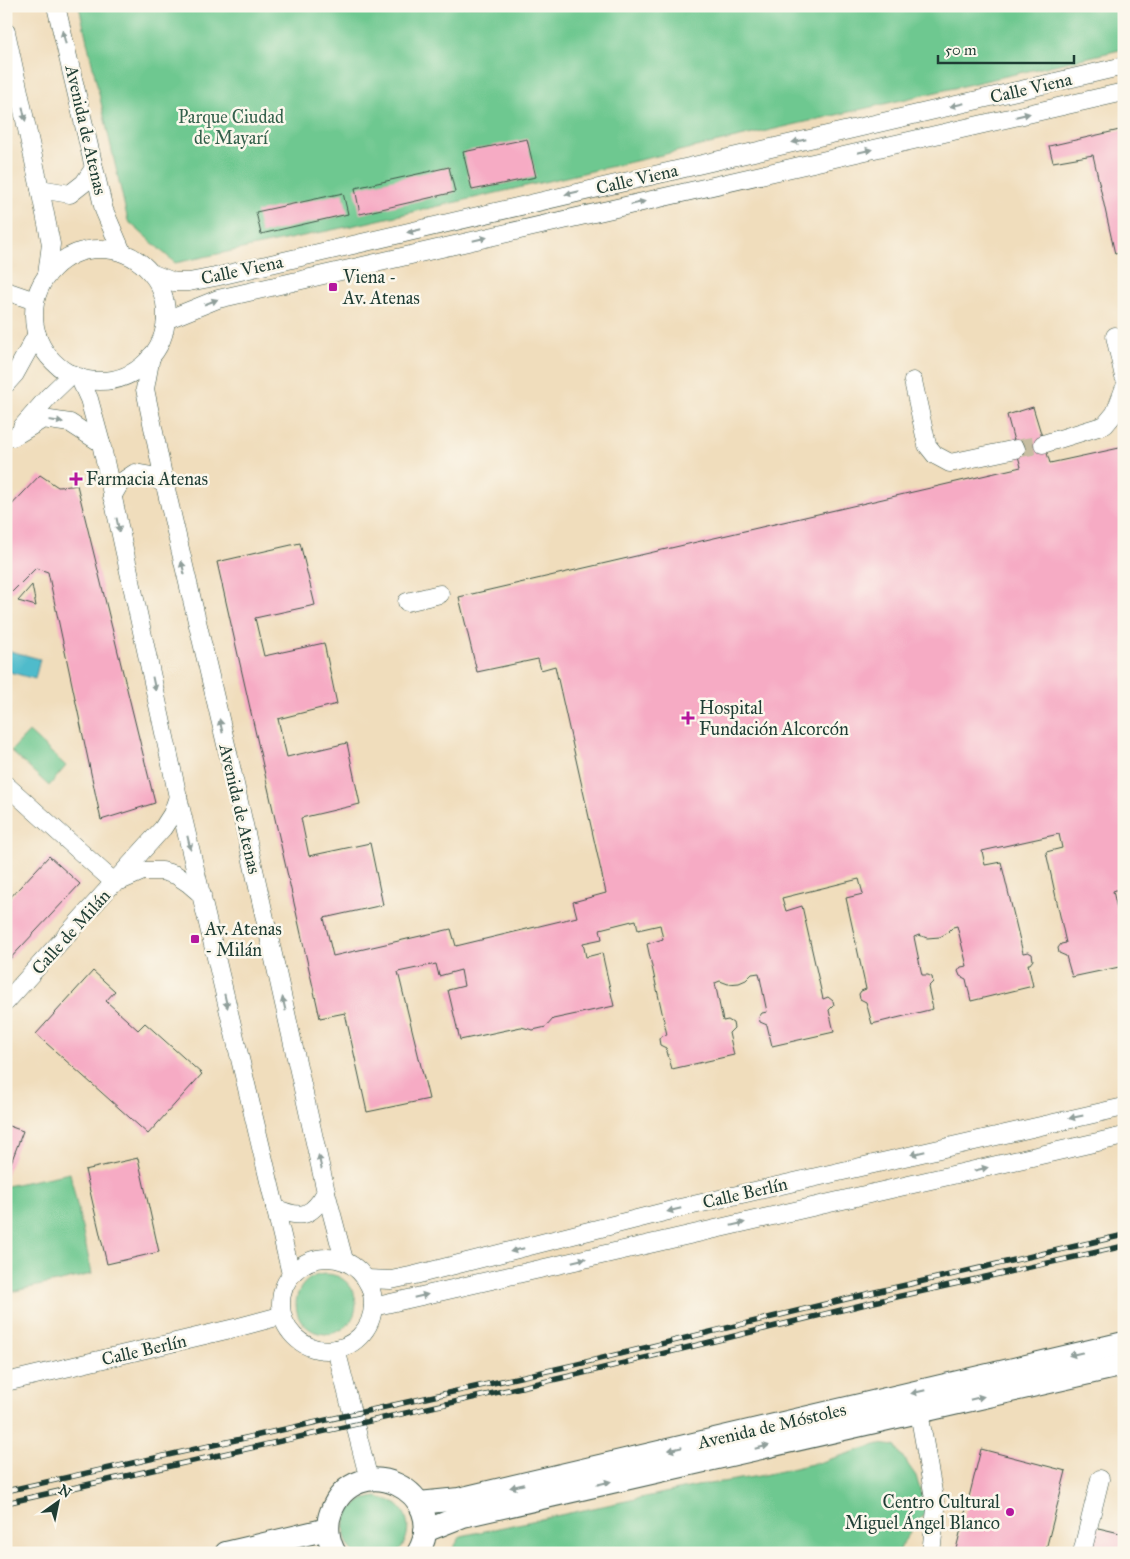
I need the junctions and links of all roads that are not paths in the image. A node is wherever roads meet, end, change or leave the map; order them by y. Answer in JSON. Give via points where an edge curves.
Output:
{"nodes":[{"id":1,"x":56,"y":6,"type":"edge"},
{"id":2,"x":6,"y":32,"type":"edge"},
{"id":3,"x":1124,"y":66,"type":"edge"},
{"id":4,"x":1124,"y":92,"type":"edge"},
{"id":5,"x":94,"y":168,"type":"junction"},
{"id":6,"x":40,"y":189,"type":"junction"},
{"id":7,"x":122,"y":252,"type":"junction"},
{"id":8,"x":151,"y":273,"type":"junction"},
{"id":9,"x":47,"y":275,"type":"junction"},
{"id":10,"x":6,"y":291,"type":"edge"},
{"id":11,"x":35,"y":300,"type":"junction"},
{"id":12,"x":166,"y":320,"type":"junction"},
{"id":13,"x":37,"y":334,"type":"junction"},
{"id":14,"x":1114,"y":336,"type":"dead end"},
{"id":15,"x":151,"y":356,"type":"junction"},
{"id":16,"x":76,"y":376,"type":"junction"},
{"id":17,"x":1124,"y":377,"type":"edge"},
{"id":18,"x":913,"y":382,"type":"dead end"},
{"id":19,"x":6,"y":384,"type":"edge"},
{"id":20,"x":1124,"y":389,"type":"edge"},
{"id":21,"x":9,"y":441,"type":"edge"},
{"id":22,"x":101,"y":443,"type":"junction"},
{"id":23,"x":1043,"y":444,"type":"tunnel mouth"},
{"id":24,"x":1016,"y":449,"type":"tunnel mouth"},
{"id":25,"x":165,"y":485,"type":"junction"},
{"id":26,"x":112,"y":497,"type":"junction"},
{"id":27,"x":440,"y":594,"type":"dead end"},
{"id":28,"x":407,"y":602,"type":"dead end"},
{"id":29,"x":6,"y":785,"type":"edge"},
{"id":30,"x":178,"y":797,"type":"junction"},
{"id":31,"x":115,"y":883,"type":"junction"},
{"id":32,"x":202,"y":895,"type":"junction"},
{"id":33,"x":6,"y":1002,"type":"edge"},
{"id":34,"x":1124,"y":1107,"type":"edge"},
{"id":35,"x":1124,"y":1136,"type":"edge"},
{"id":36,"x":326,"y":1192,"type":"junction"},
{"id":37,"x":274,"y":1208,"type":"junction"},
{"id":38,"x":344,"y":1260,"type":"junction"},
{"id":39,"x":291,"y":1274,"type":"junction"},
{"id":40,"x":366,"y":1279,"type":"junction"},
{"id":41,"x":373,"y":1307,"type":"junction"},
{"id":42,"x":280,"y":1316,"type":"junction"},
{"id":43,"x":1124,"y":1343,"type":"edge"},
{"id":44,"x":336,"y":1349,"type":"junction"},
{"id":45,"x":1124,"y":1365,"type":"edge"},
{"id":46,"x":6,"y":1382,"type":"edge"},
{"id":47,"x":919,"y":1412,"type":"junction"},
{"id":48,"x":1100,"y":1478,"type":"dead end"},
{"id":49,"x":369,"y":1480,"type":"junction"},
{"id":50,"x":419,"y":1503,"type":"junction"},
{"id":51,"x":328,"y":1529,"type":"junction"},
{"id":52,"x":425,"y":1531,"type":"junction"},
{"id":53,"x":332,"y":1552,"type":"edge"},
{"id":54,"x":226,"y":1553,"type":"edge"},
{"id":55,"x":418,"y":1553,"type":"edge"},
{"id":56,"x":931,"y":1553,"type":"edge"},
{"id":57,"x":1082,"y":1553,"type":"edge"}],
"edges":[{"from":5,"to":1,"type":"street","name":"Avenida de Atenas","one_way":true},
{"from":2,"to":6,"type":"street","one_way":true},
{"from":3,"to":8,"type":"street","name":"Calle Viena","one_way":true,"via":[[215,277],[174,282]]},
{"from":12,"to":4,"type":"street","name":"Calle Viena","one_way":true,"via":[[218,299]]},
{"from":5,"to":6,"type":"street","via":[[84,183],[70,194]]},
{"from":5,"to":7,"type":"street","name":"Avenida de Atenas","via":[[104,210]]},
{"from":6,"to":9,"type":"street","via":[[51,244]]},
{"from":7,"to":8,"type":"street"},
{"from":7,"to":9,"type":"street","via":[[102,248],[81,251],[62,260]]},
{"from":8,"to":12,"type":"street","via":[[161,289]]},
{"from":9,"to":11,"type":"street"},
{"from":10,"to":11,"type":"street"},
{"from":11,"to":13,"type":"street"},
{"from":12,"to":15,"type":"street","via":[[161,339]]},
{"from":13,"to":16,"type":"street","via":[[56,364]]},
{"from":13,"to":19,"type":"street"},
{"from":14,"to":17,"type":"street"},
{"from":15,"to":16,"type":"street","via":[[136,370],[119,378],[99,381]]},
{"from":15,"to":25,"type":"street","name":"Avenida de Atenas","via":[[145,389]]},
{"from":16,"to":21,"type":"street","via":[[49,396]]},
{"from":16,"to":22,"type":"street","via":[[89,399]]},
{"from":18,"to":24,"type":"street","via":[[927,445],[935,455],[950,463]]},
{"from":20,"to":23,"type":"street","via":[[1105,425]]},
{"from":21,"to":22,"type":"street","one_way":true,"via":[[44,420],[70,423]]},
{"from":22,"to":26,"type":"street"},
{"from":25,"to":26,"type":"street","via":[[152,476],[135,473],[120,483]]},
{"from":36,"to":25,"type":"street","name":"Avenida de Atenas","one_way":true},
{"from":26,"to":30,"type":"street","one_way":true},
{"from":27,"to":28,"type":"street"},
{"from":29,"to":31,"type":"street"},
{"from":30,"to":31,"type":"street","name":"Calle de Milán","via":[[163,828]]},
{"from":30,"to":32,"type":"street","one_way":true},
{"from":31,"to":32,"type":"street","name":"Calle de Milán","via":[[143,871],[162,871],[176,875]]},
{"from":31,"to":33,"type":"street","name":"Calle de Milán"},
{"from":32,"to":37,"type":"street","one_way":true},
{"from":34,"to":40,"type":"street","name":"Calle Berlín","one_way":true,"via":[[680,1208],[416,1275],[391,1280]]},
{"from":41,"to":35,"type":"street","name":"Calle Berlín","one_way":true},
{"from":36,"to":37,"type":"street","via":[[319,1205],[304,1215]]},
{"from":36,"to":38,"type":"street","name":"Avenida de Atenas"},
{"from":37,"to":39,"type":"street"},
{"from":38,"to":39,"type":"street","via":[[315,1259]]},
{"from":38,"to":40,"type":"street"},
{"from":39,"to":42,"type":"street","via":[[284,1285]]},
{"from":40,"to":41,"type":"street","via":[[372,1292]]},
{"from":41,"to":44,"type":"street","via":[[370,1322],[362,1334],[350,1344]]},
{"from":42,"to":44,"type":"street","via":[[294,1336],[307,1345],[321,1350]]},
{"from":42,"to":46,"type":"street","name":"Calle Berlín"},
{"from":43,"to":50,"type":"main road","name":"Avenida de Móstoles","one_way":true,"via":[[459,1500]]},
{"from":44,"to":49,"type":"street"},
{"from":47,"to":45,"type":"main road","name":"Avenida de Móstoles","one_way":true},
{"from":52,"to":47,"type":"main road","name":"Avenida de Móstoles","one_way":true,"via":[[463,1516]]},
{"from":47,"to":56,"type":"street","via":[[936,1509]]},
{"from":48,"to":57,"type":"street"},
{"from":49,"to":50,"type":"main road","via":[[398,1484]]},
{"from":49,"to":51,"type":"main road","via":[[344,1491],[335,1502]]},
{"from":50,"to":52,"type":"main road"},
{"from":51,"to":53,"type":"main road"},
{"from":51,"to":54,"type":"main road"},
{"from":52,"to":55,"type":"main road"}]}
